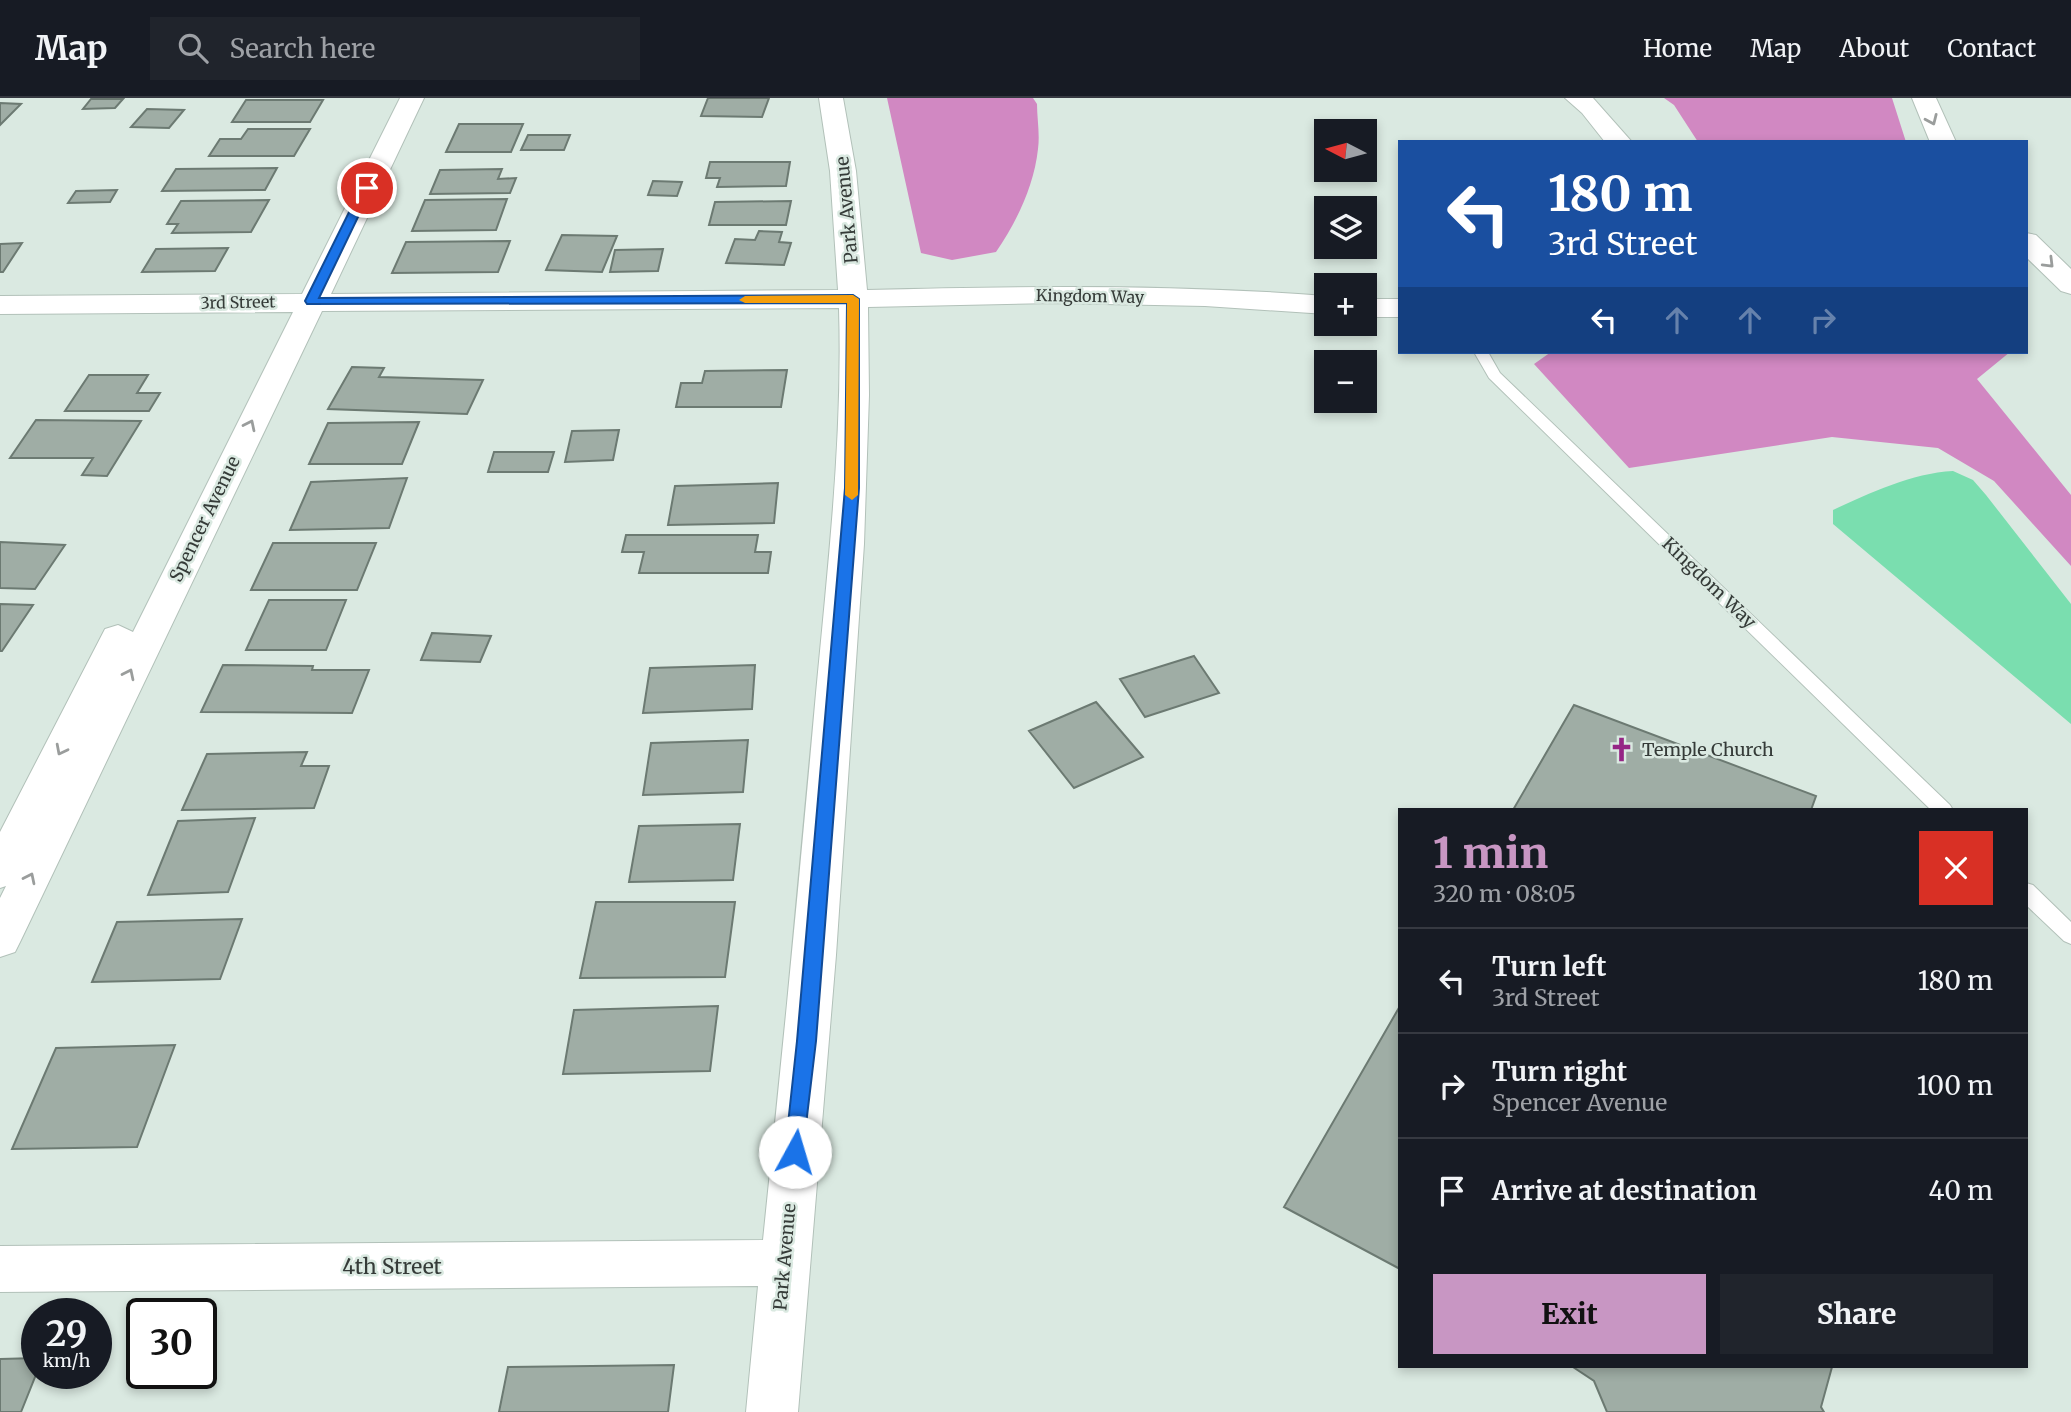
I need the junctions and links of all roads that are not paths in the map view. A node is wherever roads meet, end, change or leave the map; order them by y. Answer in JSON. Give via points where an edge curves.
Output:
{"nodes":[{"id":1,"x":389,"y":98,"type":"edge"},
{"id":2,"x":412,"y":98,"type":"edge"},
{"id":3,"x":831,"y":98,"type":"edge"},
{"id":4,"x":1577,"y":98,"type":"edge"},
{"id":5,"x":1924,"y":98,"type":"edge"},
{"id":6,"x":1617,"y":140,"type":"edge"},
{"id":7,"x":1942,"y":140,"type":"edge"},
{"id":8,"x":2028,"y":243,"type":"edge"},
{"id":9,"x":2071,"y":285,"type":"edge"},
{"id":10,"x":853,"y":299,"type":"junction"},
{"id":11,"x":299,"y":301,"type":"junction"},
{"id":12,"x":1314,"y":304,"type":"edge"},
{"id":13,"x":0,"y":305,"type":"edge"},
{"id":14,"x":1377,"y":308,"type":"edge"},
{"id":15,"x":1398,"y":309,"type":"edge"},
{"id":16,"x":1481,"y":354,"type":"edge"},
{"id":17,"x":1941,"y":808,"type":"edge"},
{"id":18,"x":0,"y":872,"type":"edge"},
{"id":19,"x":2028,"y":893,"type":"edge"},
{"id":20,"x":2071,"y":935,"type":"edge"},
{"id":21,"x":0,"y":940,"type":"edge"},
{"id":22,"x":783,"y":1263,"type":"junction"},
{"id":23,"x":0,"y":1269,"type":"edge"},
{"id":24,"x":772,"y":1412,"type":"edge"}],
"edges":[{"from":1,"to":11,"type":"main road","name":"Spencer Avenue"},
{"from":2,"to":11,"type":"main road","name":"Spencer Avenue"},
{"from":3,"to":10,"type":"main road","name":"Park Avenue","via":[[850,219]]},
{"from":4,"to":6,"type":"main road"},
{"from":5,"to":7,"type":"main road","one_way":true},
{"from":8,"to":9,"type":"main road","one_way":true},
{"from":10,"to":11,"type":"main road","name":"3rd Street"},
{"from":10,"to":12,"type":"main road","name":"Kingdom Way","via":[[1068,295]]},
{"from":10,"to":22,"type":"main road","name":"Park Avenue","via":[[852,488],[807,1041]]},
{"from":11,"to":13,"type":"main road","name":"3rd Street"},
{"from":11,"to":18,"type":"main road","name":"Spencer Avenue","one_way":true},
{"from":21,"to":11,"type":"main road","name":"Spencer Avenue","one_way":true},
{"from":14,"to":15,"type":"main road"},
{"from":16,"to":17,"type":"lane","name":"Kingdom Way","via":[[1494,375]]},
{"from":19,"to":20,"type":"lane"},
{"from":22,"to":23,"type":"main road","name":"4th Street"},
{"from":22,"to":24,"type":"main road","name":"Park Avenue"}]}
